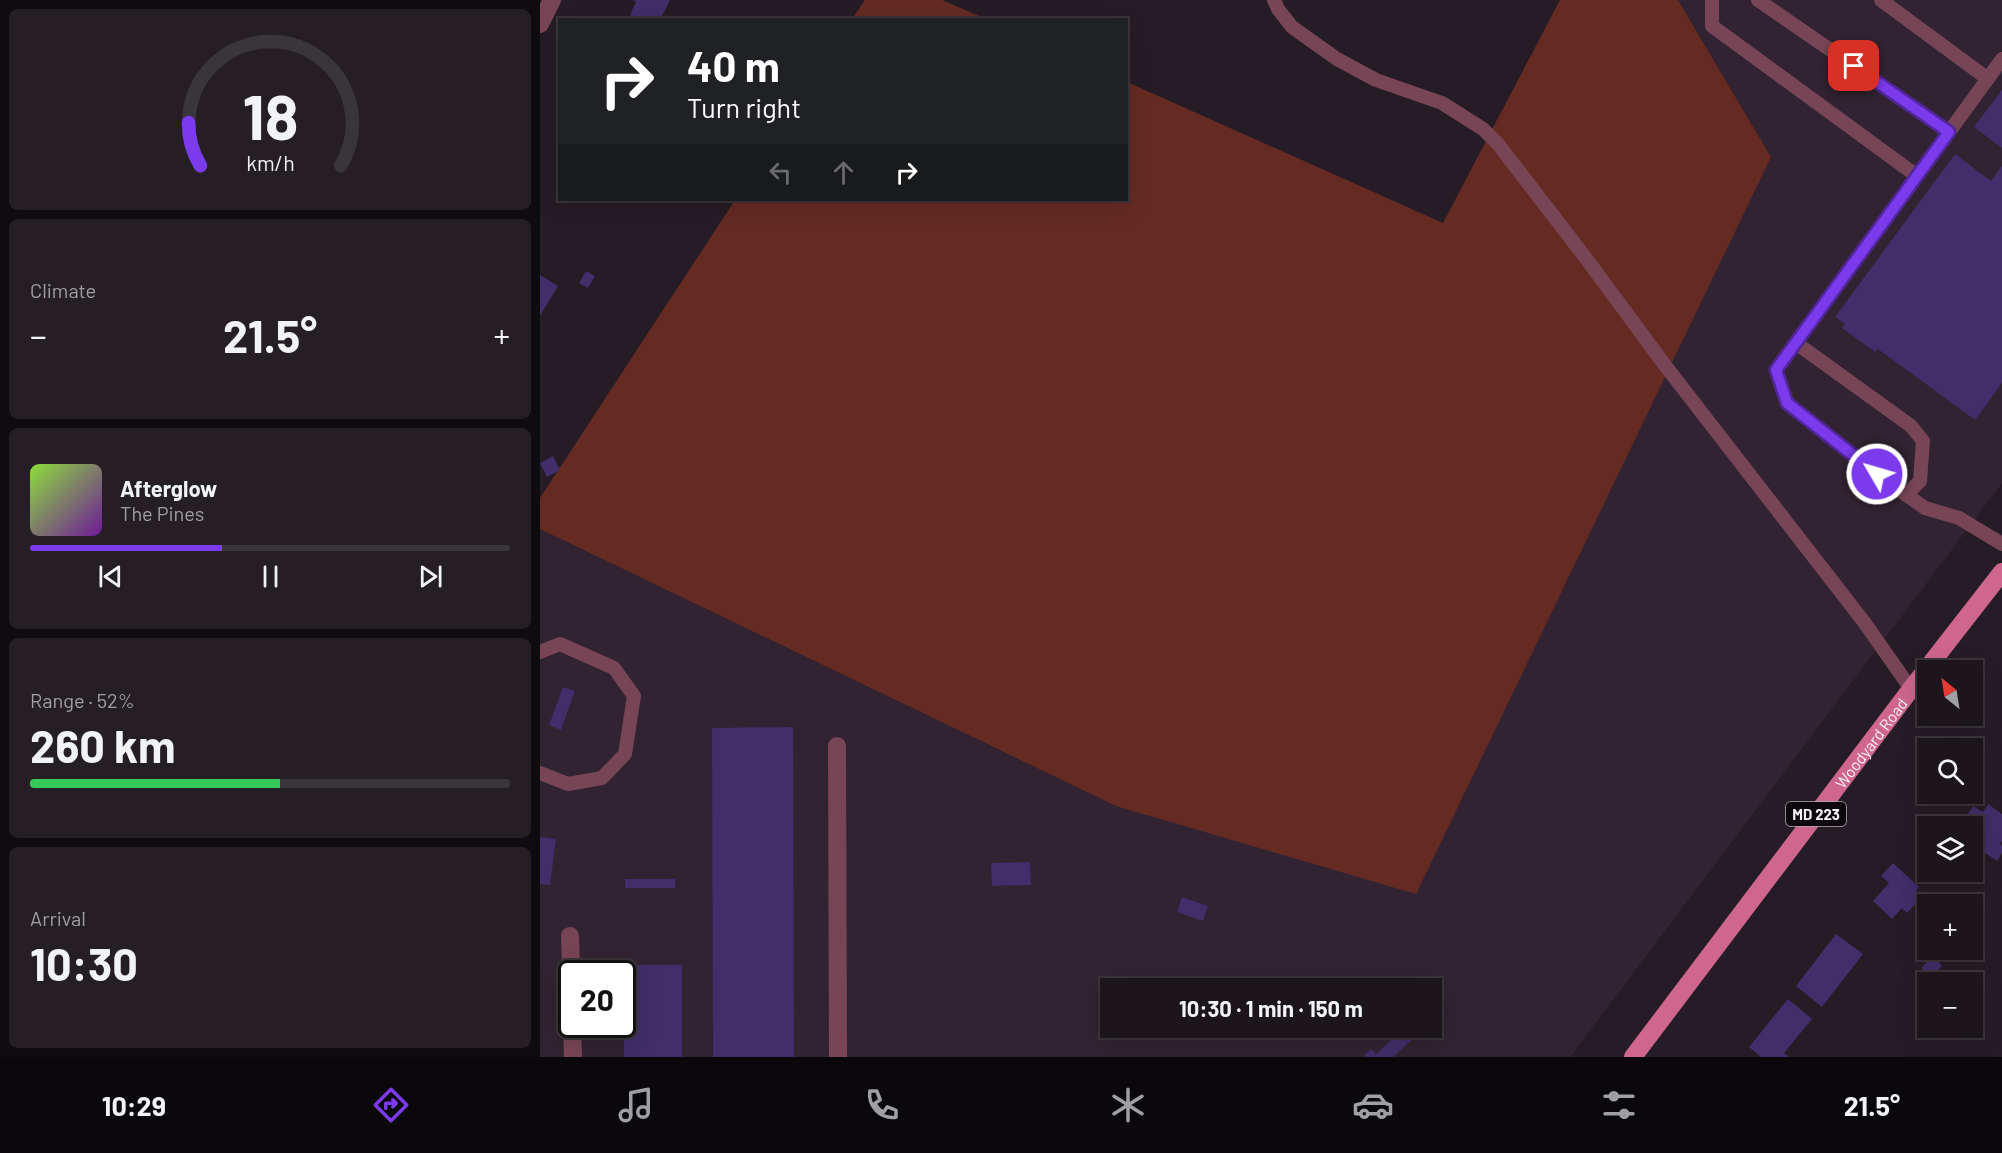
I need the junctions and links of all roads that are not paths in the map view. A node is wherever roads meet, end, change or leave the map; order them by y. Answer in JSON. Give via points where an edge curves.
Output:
{"nodes":[{"id":1,"x":552,"y":0,"type":"edge"},
{"id":2,"x":1274,"y":0,"type":"edge"},
{"id":3,"x":1712,"y":0,"type":"edge"},
{"id":4,"x":1758,"y":0,"type":"edge"},
{"id":5,"x":1881,"y":0,"type":"edge"},
{"id":6,"x":540,"y":24,"type":"edge"},
{"id":7,"x":2002,"y":59,"type":"edge"},
{"id":8,"x":1988,"y":79,"type":"junction"},
{"id":9,"x":1949,"y":132,"type":"junction"},
{"id":10,"x":1917,"y":176,"type":"junction"},
{"id":11,"x":1796,"y":343,"type":"junction"},
{"id":12,"x":1906,"y":495,"type":"junction"},
{"id":13,"x":2002,"y":544,"type":"edge"},
{"id":14,"x":2002,"y":574,"type":"edge"},
{"id":15,"x":540,"y":652,"type":"edge"},
{"id":16,"x":1911,"y":689,"type":"junction"},
{"id":17,"x":837,"y":746,"type":"dead end"},
{"id":18,"x":540,"y":773,"type":"edge"},
{"id":19,"x":570,"y":936,"type":"dead end"},
{"id":20,"x":571,"y":960,"type":"edge"},
{"id":21,"x":572,"y":1038,"type":"edge"},
{"id":22,"x":573,"y":1057,"type":"edge"},
{"id":23,"x":838,"y":1057,"type":"edge"},
{"id":24,"x":1632,"y":1057,"type":"edge"}],
"edges":[{"from":1,"to":6,"type":"street"},
{"from":2,"to":16,"type":"lane","via":[[1292,27],[1336,59],[1376,80],[1442,103],[1482,129],[1497,144],[1864,622]]},
{"from":3,"to":10,"type":"lane","via":[[1712,26]]},
{"from":4,"to":9,"type":"lane"},
{"from":5,"to":8,"type":"lane"},
{"from":7,"to":8,"type":"lane"},
{"from":8,"to":9,"type":"lane"},
{"from":9,"to":10,"type":"lane"},
{"from":10,"to":11,"type":"lane"},
{"from":11,"to":12,"type":"lane","via":[[1776,370],[1787,403]]},
{"from":11,"to":12,"type":"lane","via":[[1911,426],[1923,441],[1920,481]]},
{"from":12,"to":13,"type":"lane","via":[[1924,508],[1959,518]]},
{"from":14,"to":16,"type":"main road","name":"Woodyard Road","number":"MD 223"},
{"from":15,"to":18,"type":"lane","via":[[560,644],[614,668],[634,696],[625,754],[602,777],[568,784]]},
{"from":16,"to":24,"type":"main road","name":"Woodyard Road","number":"MD 223"},
{"from":17,"to":23,"type":"street"},
{"from":19,"to":20,"type":"street"},
{"from":21,"to":22,"type":"street"}]}
